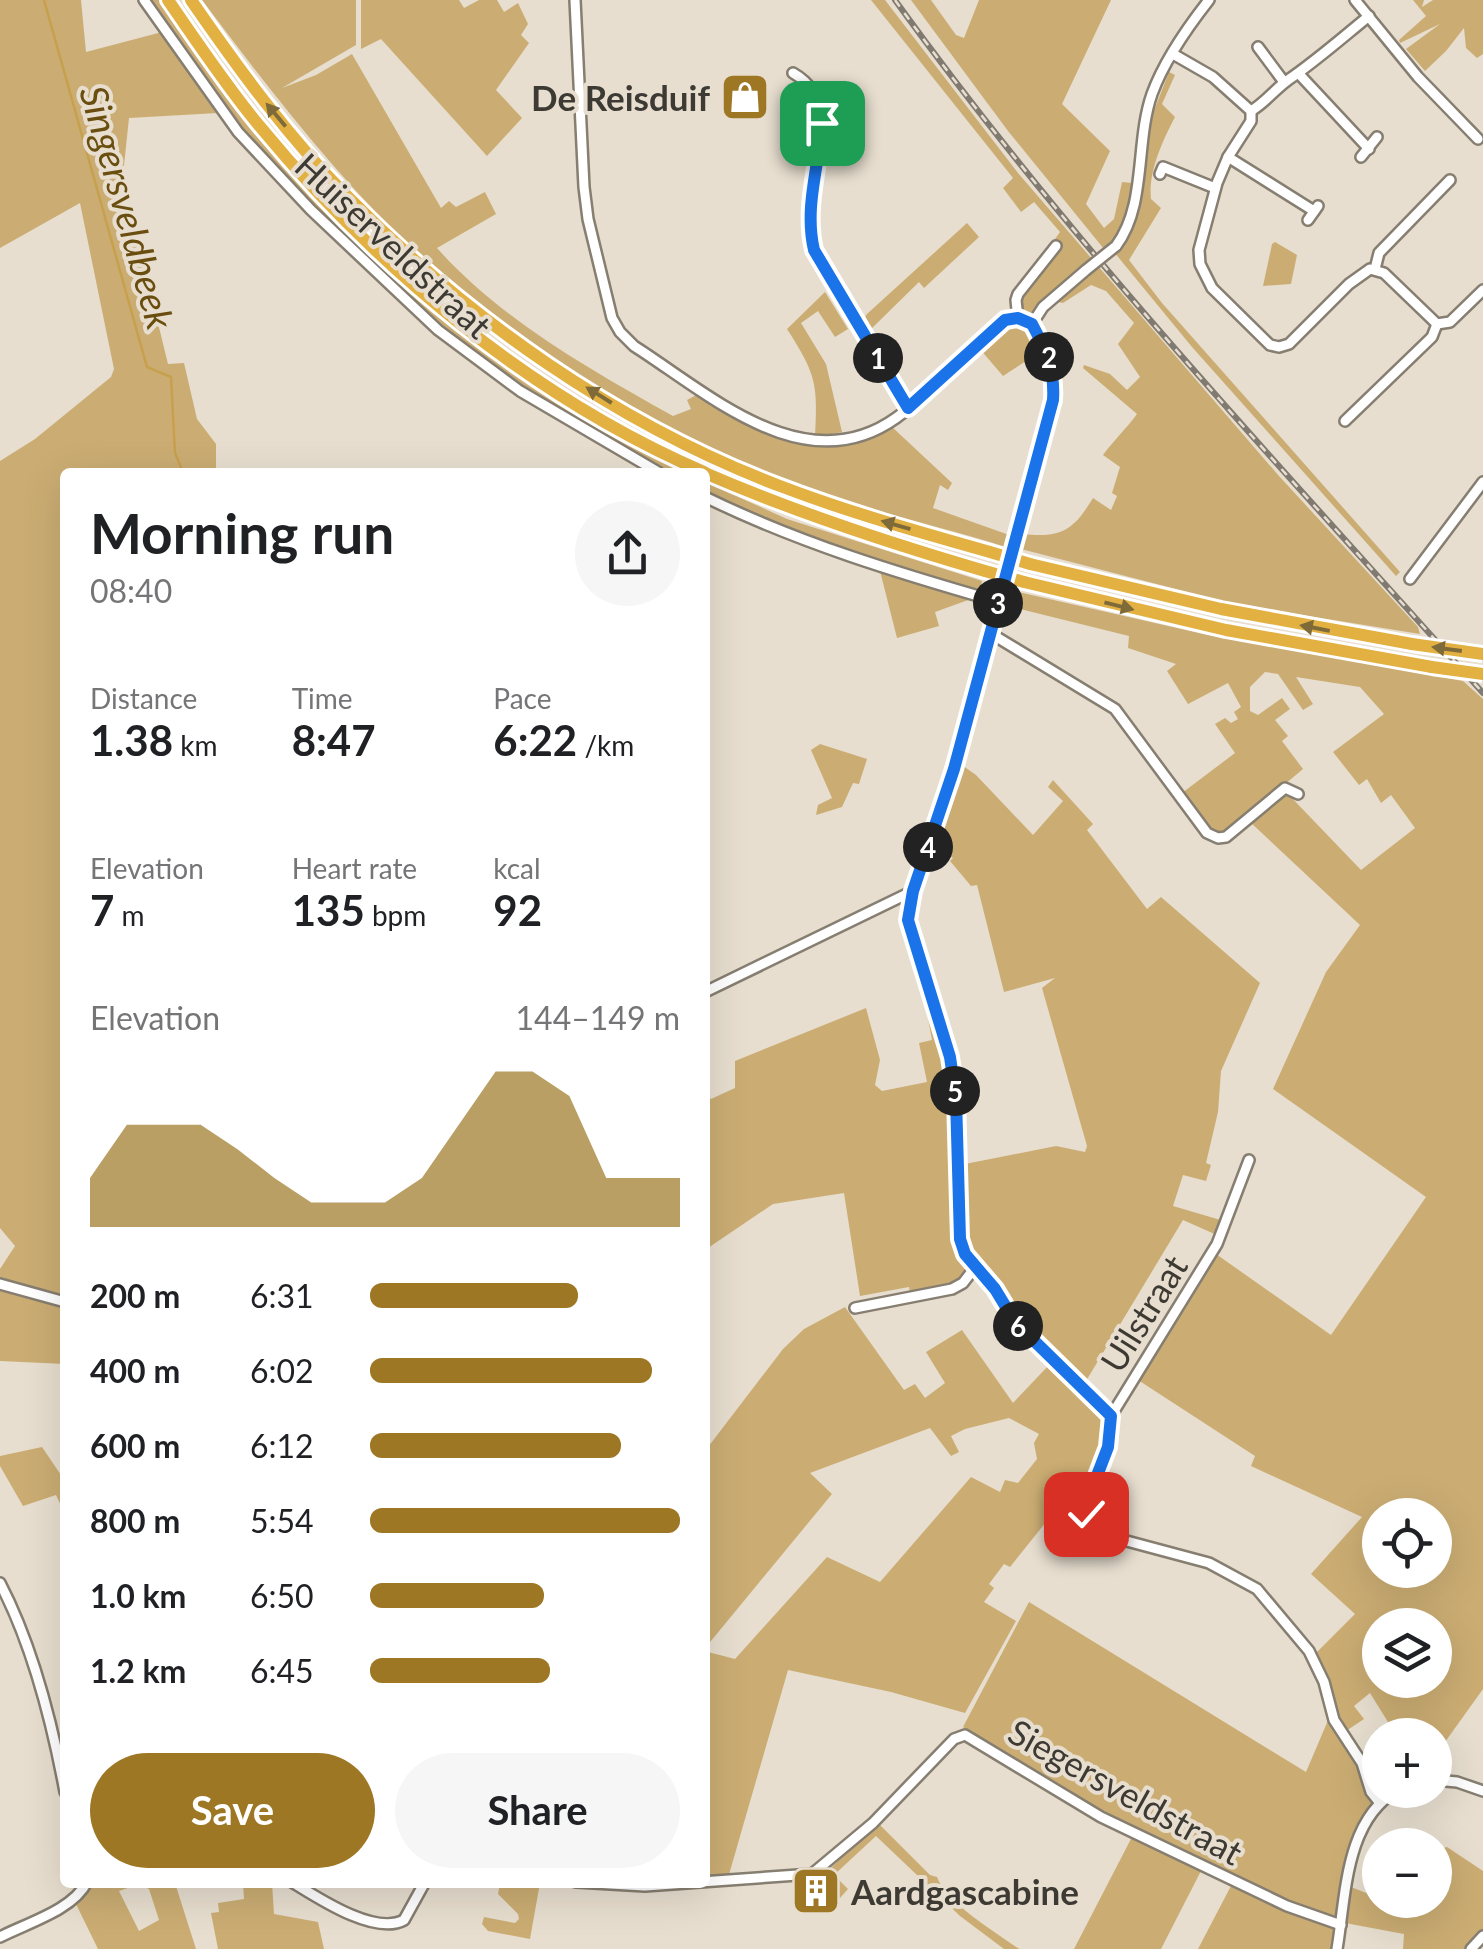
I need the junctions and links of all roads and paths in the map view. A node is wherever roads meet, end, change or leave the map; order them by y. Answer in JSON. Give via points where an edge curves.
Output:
{"nodes":[{"id":1,"x":144,"y":0,"type":"edge"},
{"id":2,"x":168,"y":0,"type":"edge"},
{"id":3,"x":190,"y":0,"type":"edge"},
{"id":4,"x":575,"y":0,"type":"edge"},
{"id":5,"x":1209,"y":0,"type":"edge"},
{"id":6,"x":1356,"y":0,"type":"edge"},
{"id":7,"x":1369,"y":16,"type":"junction"},
{"id":8,"x":1258,"y":47,"type":"dead end"},
{"id":9,"x":1173,"y":54,"type":"junction"},
{"id":10,"x":793,"y":73,"type":"dead end"},
{"id":11,"x":1299,"y":74,"type":"junction"},
{"id":12,"x":1284,"y":82,"type":"junction"},
{"id":13,"x":1252,"y":110,"type":"junction"},
{"id":14,"x":1378,"y":138,"type":"dead end"},
{"id":15,"x":1478,"y":139,"type":"dead end"},
{"id":16,"x":1228,"y":156,"type":"junction"},
{"id":17,"x":1160,"y":174,"type":"dead end"},
{"id":18,"x":1450,"y":180,"type":"dead end"},
{"id":19,"x":1215,"y":188,"type":"junction"},
{"id":20,"x":1313,"y":212,"type":"dead end"},
{"id":21,"x":1056,"y":246,"type":"dead end"},
{"id":22,"x":1374,"y":269,"type":"junction"},
{"id":23,"x":1483,"y":290,"type":"edge"},
{"id":24,"x":1018,"y":318,"type":"junction"},
{"id":25,"x":1032,"y":324,"type":"junction"},
{"id":26,"x":1437,"y":324,"type":"junction"},
{"id":27,"x":908,"y":408,"type":"junction"},
{"id":28,"x":1345,"y":421,"type":"dead end"},
{"id":29,"x":651,"y":468,"type":"edge"},
{"id":30,"x":694,"y":468,"type":"edge"},
{"id":31,"x":710,"y":476,"type":"edge"},
{"id":32,"x":1483,"y":482,"type":"edge"},
{"id":33,"x":710,"y":500,"type":"edge"},
{"id":34,"x":1410,"y":580,"type":"dead end"},
{"id":35,"x":998,"y":602,"type":"junction"},
{"id":36,"x":990,"y":633,"type":"junction"},
{"id":37,"x":1483,"y":654,"type":"edge"},
{"id":38,"x":1483,"y":674,"type":"edge"},
{"id":39,"x":1298,"y":794,"type":"dead end"},
{"id":40,"x":913,"y":891,"type":"junction"},
{"id":41,"x":892,"y":904,"type":"junction"},
{"id":42,"x":908,"y":912,"type":"junction"},
{"id":43,"x":710,"y":990,"type":"edge"},
{"id":44,"x":1249,"y":1160,"type":"dead end"},
{"id":45,"x":976,"y":1266,"type":"junction"},
{"id":46,"x":0,"y":1284,"type":"edge"},
{"id":47,"x":60,"y":1301,"type":"edge"},
{"id":48,"x":855,"y":1308,"type":"dead end"},
{"id":49,"x":1111,"y":1416,"type":"junction"},
{"id":50,"x":0,"y":1583,"type":"edge"},
{"id":51,"x":1362,"y":1764,"type":"edge"},
{"id":52,"x":60,"y":1768,"type":"edge"},
{"id":53,"x":1452,"y":1782,"type":"edge"},
{"id":54,"x":1483,"y":1791,"type":"edge"},
{"id":55,"x":1375,"y":1808,"type":"edge"},
{"id":56,"x":710,"y":1881,"type":"edge"},
{"id":57,"x":84,"y":1888,"type":"edge"},
{"id":58,"x":303,"y":1888,"type":"edge"},
{"id":59,"x":422,"y":1888,"type":"edge"},
{"id":60,"x":1341,"y":1925,"type":"junction"},
{"id":61,"x":1483,"y":1936,"type":"edge"},
{"id":62,"x":0,"y":1937,"type":"edge"},
{"id":63,"x":1337,"y":1949,"type":"edge"},
{"id":64,"x":1471,"y":1949,"type":"edge"}],
"edges":[{"from":1,"to":29,"type":"street","name":"Huiserveldstraat","via":[[238,132],[438,330],[520,391]]},
{"from":2,"to":30,"type":"highway","via":[[258,124],[394,267],[520,367]]},
{"from":37,"to":3,"type":"highway","one_way":true,"bridge":true,"via":[[1222,610],[1030,564],[876,520],[689,445],[527,348],[405,252],[271,110]]},
{"from":4,"to":27,"type":"street","via":[[586,203],[620,332],[755,422],[805,441],[855,436]]},
{"from":5,"to":9,"type":"street"},
{"from":6,"to":7,"type":"street"},
{"from":7,"to":11,"type":"street"},
{"from":7,"to":15,"type":"street"},
{"from":8,"to":12,"type":"street"},
{"from":9,"to":13,"type":"street"},
{"from":9,"to":25,"type":"street","bridge":true,"via":[[1152,94],[1127,231]]},
{"from":10,"to":27,"type":"street","via":[[806,80],[822,123],[808,226],[814,250]]},
{"from":11,"to":12,"type":"street"},
{"from":11,"to":14,"type":"street","via":[[1365,153]]},
{"from":12,"to":13,"type":"street"},
{"from":13,"to":16,"type":"street"},
{"from":16,"to":19,"type":"street"},
{"from":16,"to":20,"type":"street"},
{"from":17,"to":19,"type":"street","via":[[1163,167]]},
{"from":18,"to":22,"type":"street","via":[[1379,253]]},
{"from":19,"to":22,"type":"street","via":[[1199,250],[1203,274],[1270,345],[1289,344],[1364,270]]},
{"from":21,"to":24,"type":"street","via":[[1018,294]]},
{"from":22,"to":26,"type":"street"},
{"from":23,"to":26,"type":"street","via":[[1450,322]]},
{"from":24,"to":25,"type":"street"},
{"from":24,"to":27,"type":"street","via":[[998,324]]},
{"from":25,"to":35,"type":"street","name":"Uilstraat","via":[[1050,360],[1053,400]]},
{"from":26,"to":28,"type":"street","via":[[1432,337]]},
{"from":31,"to":38,"type":"highway","one_way":true,"bridge":true,"via":[[872,538],[1024,582],[1226,630]]},
{"from":32,"to":34,"type":"street"},
{"from":33,"to":35,"type":"street","via":[[876,567]]},
{"from":35,"to":36,"type":"street","name":"Uilstraat"},
{"from":36,"to":39,"type":"street","via":[[1115,709],[1208,833],[1226,837],[1285,788]]},
{"from":36,"to":40,"type":"street","name":"Uilstraat"},
{"from":40,"to":41,"type":"street"},
{"from":40,"to":42,"type":"street","name":"Uilstraat"},
{"from":41,"to":42,"type":"street"},
{"from":41,"to":43,"type":"street"},
{"from":42,"to":45,"type":"street","name":"Uilstraat","via":[[950,1057],[958,1226],[965,1254]]},
{"from":44,"to":49,"type":"street","name":"Uilstraat","via":[[1217,1244]]},
{"from":45,"to":48,"type":"street","via":[[952,1289]]},
{"from":45,"to":49,"type":"street","name":"Uilstraat","via":[[1015,1322]]},
{"from":46,"to":47,"type":"street"},
{"from":49,"to":51,"type":"street","via":[[1108,1447],[1085,1507],[1089,1521],[1108,1536],[1209,1563],[1257,1589],[1309,1651],[1334,1720]]},
{"from":50,"to":52,"type":"street"},
{"from":53,"to":54,"type":"street"},
{"from":55,"to":60,"type":"street","via":[[1359,1834]]},
{"from":56,"to":60,"type":"street","name":"Siegersveldstraat","via":[[812,1874],[965,1735],[1101,1817]]},
{"from":57,"to":62,"type":"street"},
{"from":58,"to":59,"type":"street","via":[[385,1925],[404,1920]]},
{"from":60,"to":63,"type":"street"},
{"from":61,"to":64,"type":"street"}]}
